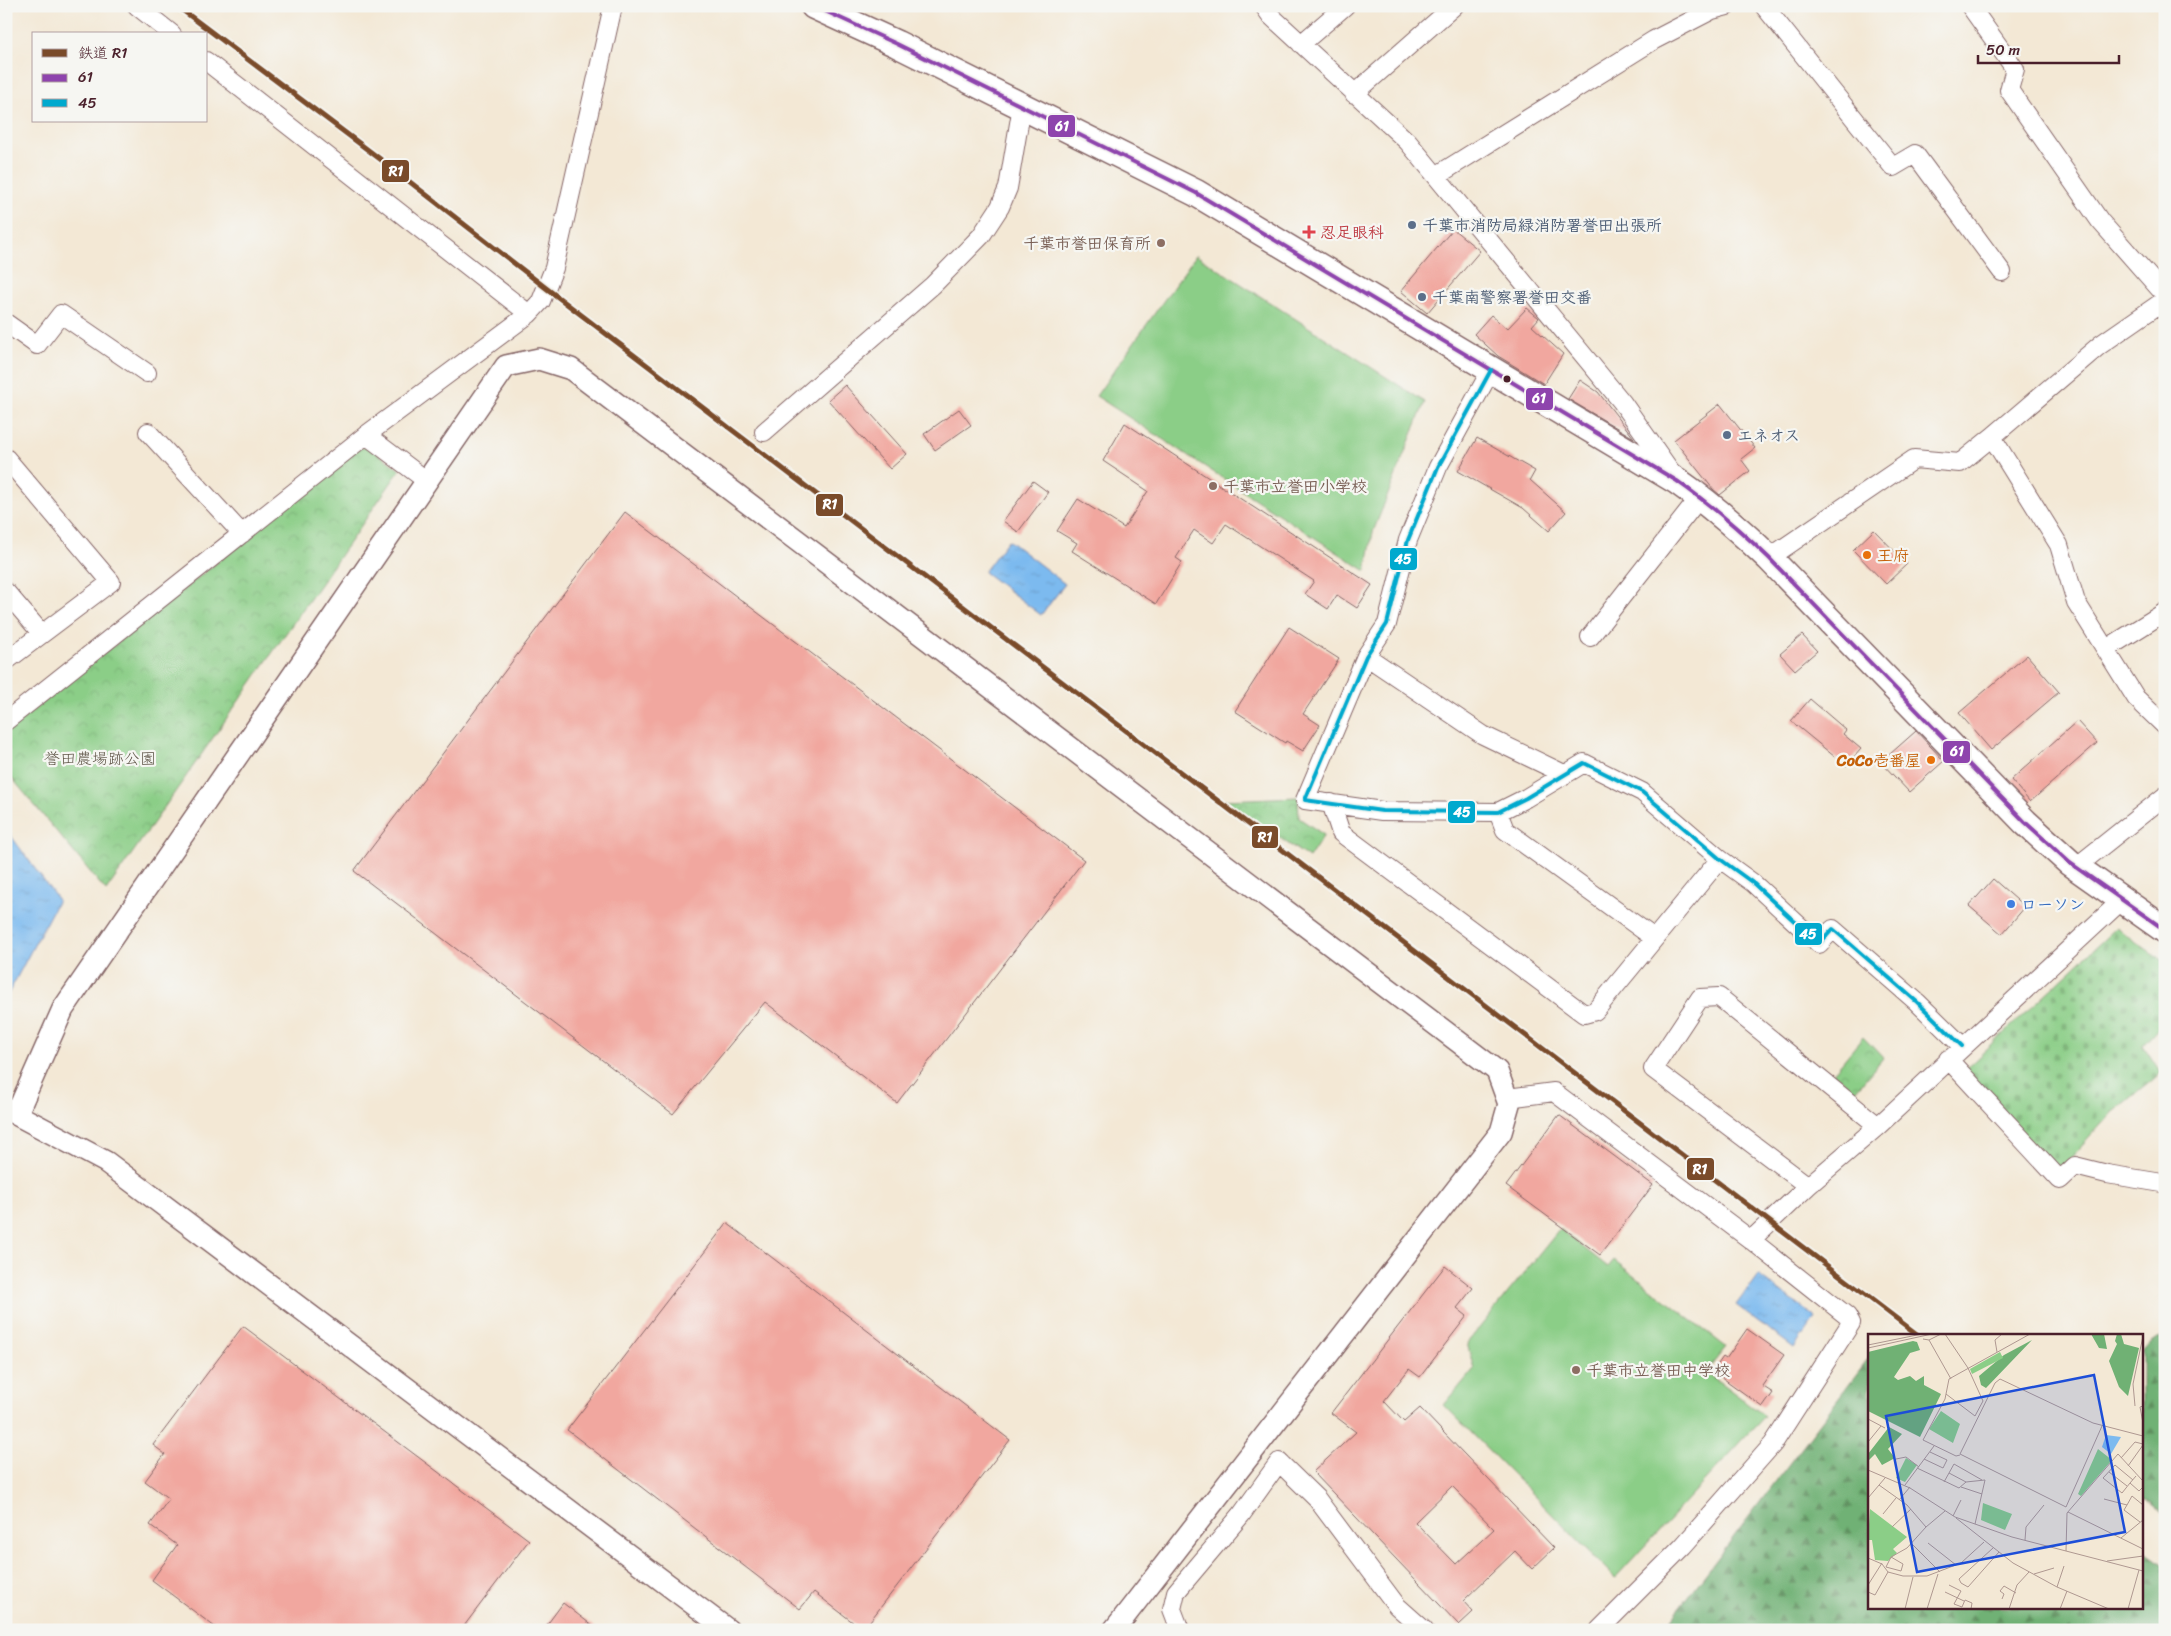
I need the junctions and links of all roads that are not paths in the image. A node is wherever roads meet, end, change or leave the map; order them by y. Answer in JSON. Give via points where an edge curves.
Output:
{"nodes":[{"id":1,"x":137,"y":6,"type":"edge"},
{"id":2,"x":613,"y":6,"type":"edge"},
{"id":3,"x":814,"y":6,"type":"edge"},
{"id":4,"x":1264,"y":6,"type":"edge"},
{"id":5,"x":1345,"y":6,"type":"edge"},
{"id":6,"x":1454,"y":6,"type":"edge"},
{"id":7,"x":1728,"y":6,"type":"edge"},
{"id":8,"x":1764,"y":6,"type":"edge"},
{"id":9,"x":1970,"y":6,"type":"edge"},
{"id":10,"x":170,"y":32,"type":"edge"},
{"id":11,"x":1301,"y":44,"type":"junction"},
{"id":12,"x":208,"y":63,"type":"edge"},
{"id":13,"x":1354,"y":94,"type":"junction"},
{"id":14,"x":1022,"y":106,"type":"junction"},
{"id":15,"x":1436,"y":176,"type":"junction"},
{"id":16,"x":2002,"y":272,"type":"dead end"},
{"id":17,"x":2165,"y":295,"type":"edge"},
{"id":18,"x":2165,"y":300,"type":"edge"},
{"id":19,"x":529,"y":314,"type":"junction"},
{"id":20,"x":6,"y":323,"type":"edge"},
{"id":21,"x":1491,"y":370,"type":"junction"},
{"id":22,"x":146,"y":373,"type":"dead end"},
{"id":23,"x":148,"y":432,"type":"dead end"},
{"id":24,"x":764,"y":432,"type":"dead end"},
{"id":25,"x":366,"y":435,"type":"junction"},
{"id":26,"x":1992,"y":437,"type":"junction"},
{"id":27,"x":6,"y":458,"type":"edge"},
{"id":28,"x":427,"y":480,"type":"junction"},
{"id":29,"x":1677,"y":481,"type":"junction"},
{"id":30,"x":1700,"y":497,"type":"junction"},
{"id":31,"x":242,"y":534,"type":"junction"},
{"id":32,"x":1769,"y":558,"type":"junction"},
{"id":33,"x":6,"y":592,"type":"edge"},
{"id":34,"x":2165,"y":612,"type":"edge"},
{"id":35,"x":42,"y":634,"type":"junction"},
{"id":36,"x":1590,"y":637,"type":"dead end"},
{"id":37,"x":2106,"y":650,"type":"junction"},
{"id":38,"x":1366,"y":656,"type":"junction"},
{"id":39,"x":6,"y":661,"type":"edge"},
{"id":40,"x":6,"y":721,"type":"edge"},
{"id":41,"x":2165,"y":726,"type":"edge"},
{"id":42,"x":1564,"y":774,"type":"junction"},
{"id":43,"x":2165,"y":796,"type":"edge"},
{"id":44,"x":1331,"y":804,"type":"junction"},
{"id":45,"x":1498,"y":812,"type":"junction"},
{"id":46,"x":1720,"y":859,"type":"junction"},
{"id":47,"x":2076,"y":867,"type":"junction"},
{"id":48,"x":2121,"y":901,"type":"junction"},
{"id":49,"x":2165,"y":930,"type":"edge"},
{"id":50,"x":1654,"y":938,"type":"junction"},
{"id":51,"x":1962,"y":1046,"type":"junction"},
{"id":52,"x":1948,"y":1060,"type":"junction"},
{"id":53,"x":1507,"y":1098,"type":"junction"},
{"id":54,"x":12,"y":1111,"type":"edge"},
{"id":55,"x":1878,"y":1126,"type":"junction"},
{"id":56,"x":2162,"y":1183,"type":"dead end"},
{"id":57,"x":1808,"y":1186,"type":"junction"},
{"id":58,"x":1751,"y":1240,"type":"junction"},
{"id":59,"x":728,"y":1630,"type":"edge"},
{"id":60,"x":1114,"y":1630,"type":"edge"},
{"id":61,"x":1180,"y":1630,"type":"edge"},
{"id":62,"x":1424,"y":1630,"type":"edge"},
{"id":63,"x":1599,"y":1630,"type":"edge"}],
"edges":[{"from":1,"to":10,"type":"street"},
{"from":2,"to":19,"type":"street","via":[[554,268],[541,301]]},
{"from":3,"to":14,"type":"main road"},
{"from":4,"to":11,"type":"street"},
{"from":5,"to":11,"type":"street"},
{"from":6,"to":13,"type":"street"},
{"from":7,"to":15,"type":"street","via":[[1712,10],[1654,40]]},
{"from":8,"to":16,"type":"street","via":[[1894,166],[1915,154]]},
{"from":9,"to":17,"type":"street","via":[[2015,69],[2009,90],[2100,221]]},
{"from":11,"to":13,"type":"street"},
{"from":12,"to":19,"type":"street"},
{"from":13,"to":15,"type":"street","via":[[1408,142]]},
{"from":14,"to":21,"type":"main road","via":[[1196,194]]},
{"from":14,"to":24,"type":"street","via":[[1008,188],[981,236],[933,285]]},
{"from":15,"to":29,"type":"street","via":[[1622,402]]},
{"from":18,"to":26,"type":"street","via":[[2100,345]]},
{"from":19,"to":25,"type":"street"},
{"from":20,"to":22,"type":"street","via":[[37,345],[61,314]]},
{"from":21,"to":29,"type":"main road"},
{"from":21,"to":38,"type":"street","via":[[1438,466],[1408,540],[1387,624]]},
{"from":23,"to":31,"type":"street"},
{"from":25,"to":28,"type":"street"},
{"from":25,"to":31,"type":"street"},
{"from":26,"to":32,"type":"street","via":[[1960,463],[1914,459]]},
{"from":26,"to":37,"type":"street","via":[[2059,546],[2076,602]]},
{"from":27,"to":35,"type":"street","via":[[111,582]]},
{"from":28,"to":53,"type":"street","via":[[506,366],[540,359],[571,369],[1497,1071]]},
{"from":28,"to":54,"type":"street","via":[[64,1009]]},
{"from":29,"to":30,"type":"main road"},
{"from":30,"to":32,"type":"main road","via":[[1738,527]]},
{"from":30,"to":36,"type":"street"},
{"from":31,"to":40,"type":"street"},
{"from":32,"to":47,"type":"main road","via":[[2026,822]]},
{"from":33,"to":35,"type":"street"},
{"from":34,"to":37,"type":"street"},
{"from":35,"to":39,"type":"street"},
{"from":37,"to":41,"type":"street","via":[[2136,698]]},
{"from":38,"to":42,"type":"street","via":[[1483,735]]},
{"from":38,"to":44,"type":"street","via":[[1305,800]]},
{"from":42,"to":45,"type":"street"},
{"from":42,"to":46,"type":"street","via":[[1584,763],[1642,792]]},
{"from":43,"to":47,"type":"street"},
{"from":44,"to":45,"type":"street","via":[[1382,811]]},
{"from":44,"to":50,"type":"street","via":[[1341,833],[1584,1014],[1595,1011]]},
{"from":45,"to":50,"type":"street","via":[[1505,830]]},
{"from":46,"to":50,"type":"street"},
{"from":46,"to":51,"type":"street","via":[[1753,883],[1819,944],[1833,929]]},
{"from":47,"to":48,"type":"main road"},
{"from":48,"to":49,"type":"main road"},
{"from":48,"to":51,"type":"street"},
{"from":51,"to":52,"type":"street"},
{"from":52,"to":55,"type":"street"},
{"from":52,"to":56,"type":"street","via":[[2060,1180],[2075,1166]]},
{"from":53,"to":58,"type":"street","via":[[1554,1092]]},
{"from":53,"to":60,"type":"street","via":[[1509,1104],[1501,1132]]},
{"from":54,"to":59,"type":"street","via":[[106,1162]]},
{"from":55,"to":57,"type":"street"},
{"from":55,"to":57,"type":"street","via":[[1719,997],[1700,998],[1653,1069]]},
{"from":57,"to":58,"type":"street"},
{"from":58,"to":63,"type":"street","via":[[1847,1316],[1851,1323],[1773,1444],[1683,1546]]},
{"from":61,"to":62,"type":"street","via":[[1172,1609],[1176,1592],[1241,1515],[1279,1462],[1317,1500],[1397,1606]]}]}
